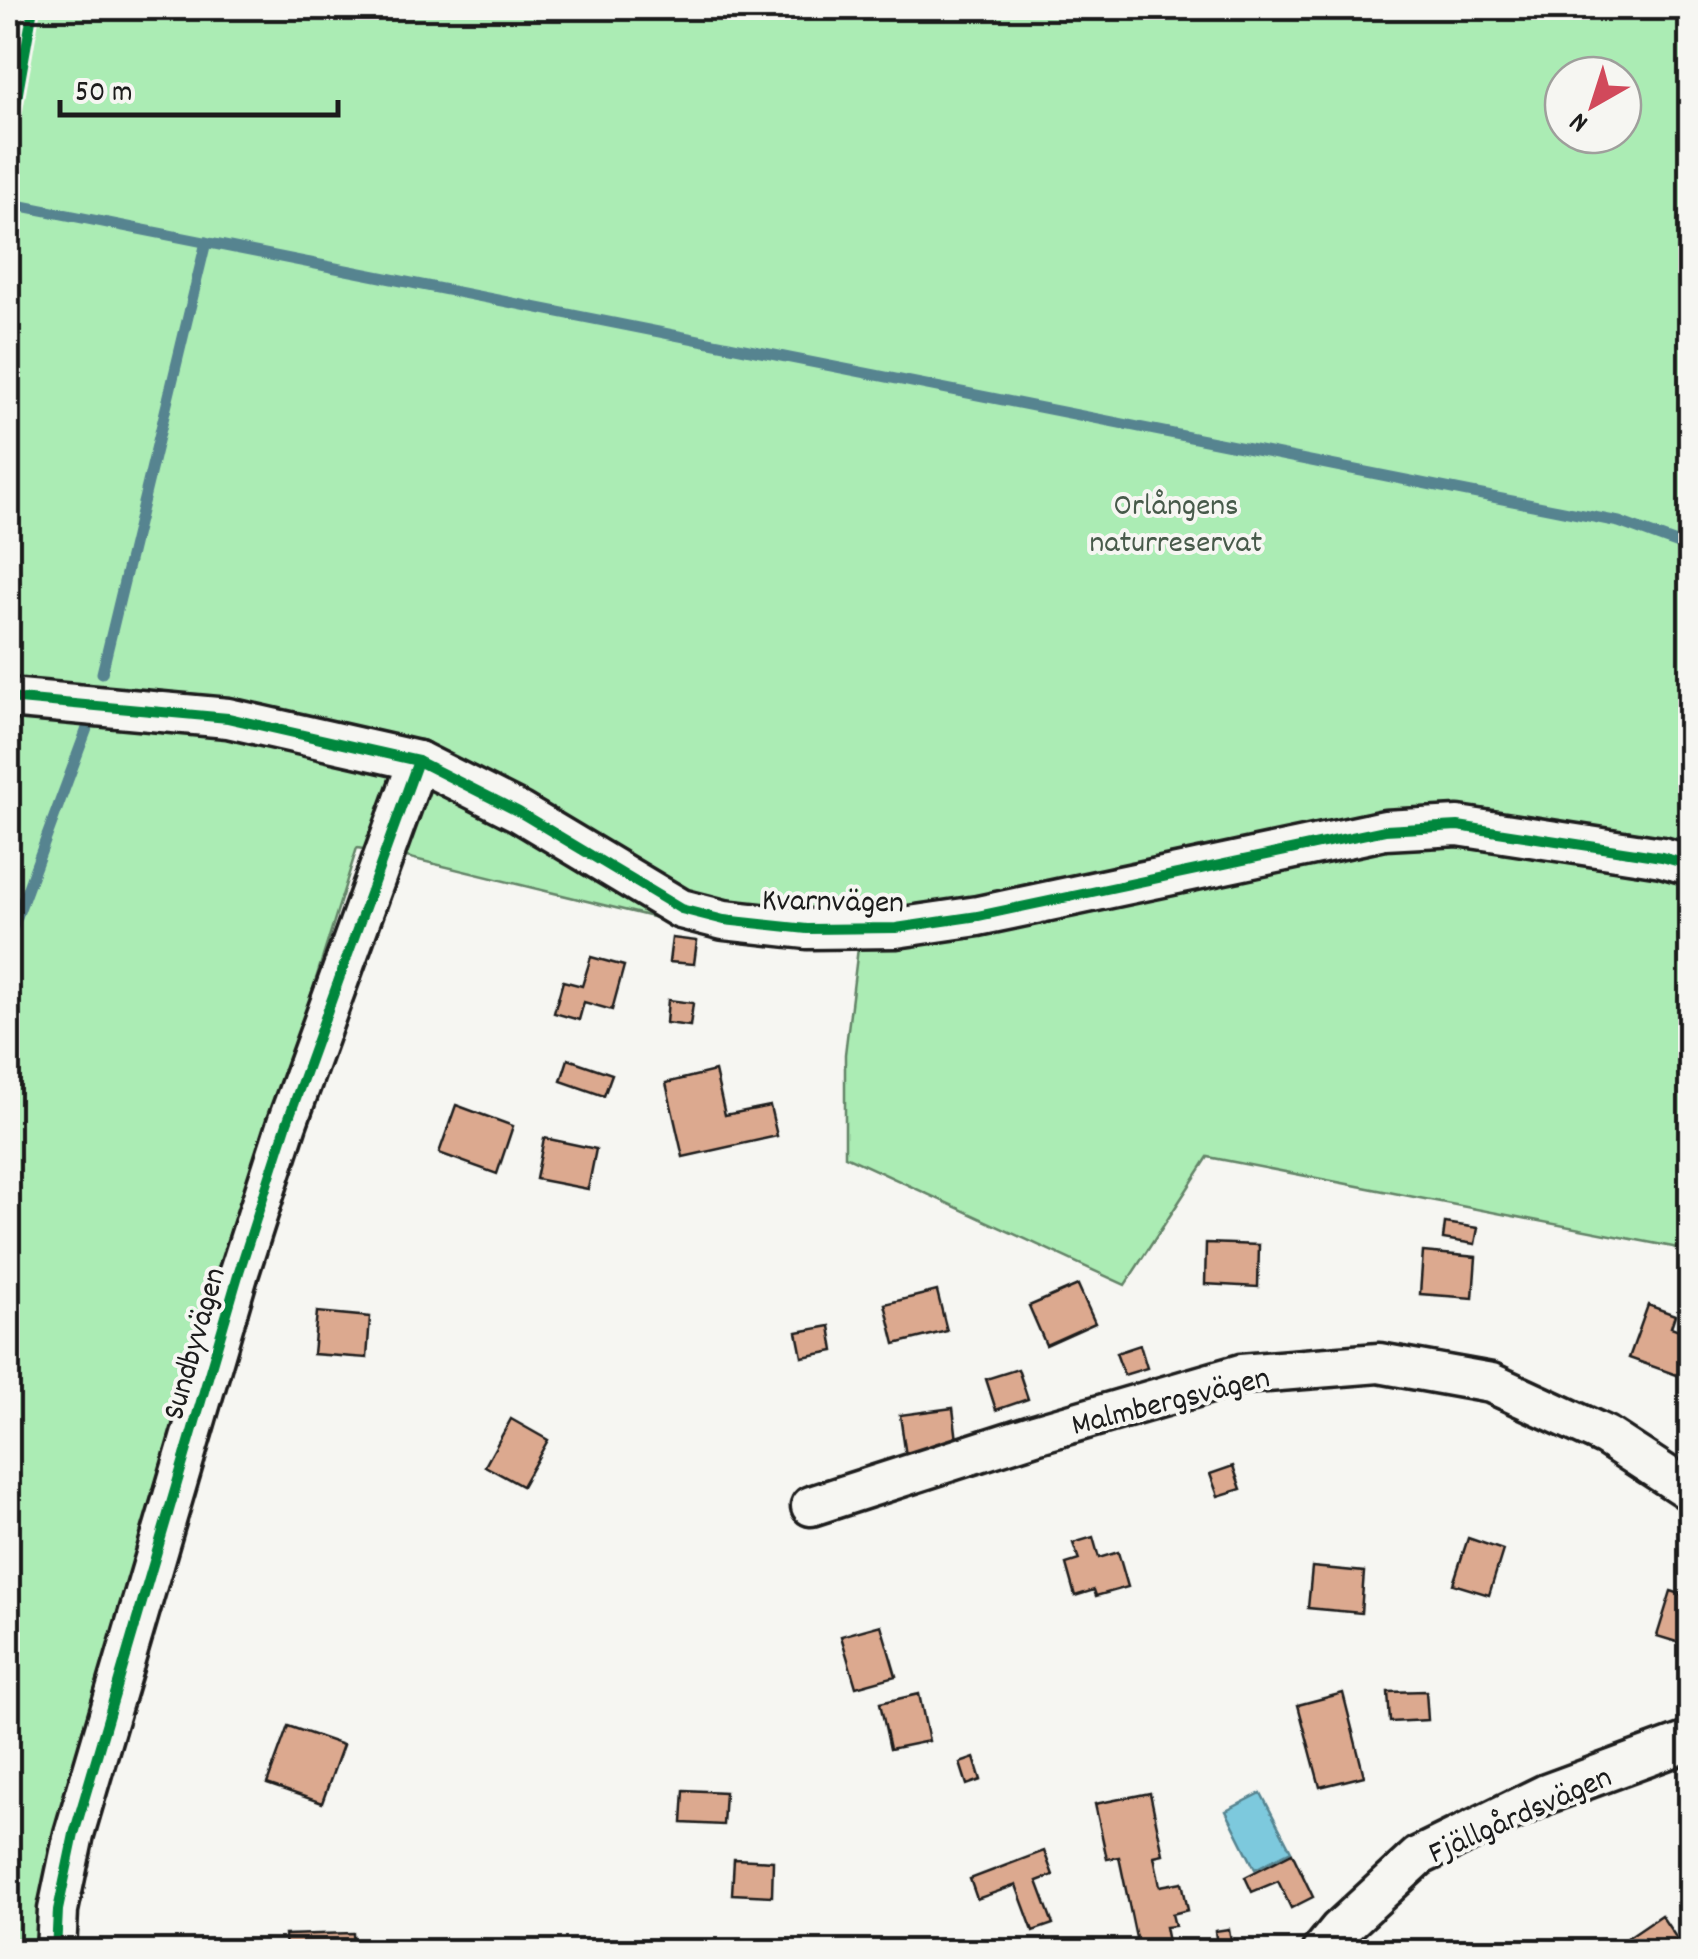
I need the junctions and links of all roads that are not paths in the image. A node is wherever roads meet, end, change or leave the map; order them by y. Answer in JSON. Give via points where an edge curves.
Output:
{"nodes":[{"id":1,"x":8,"y":698,"type":"edge"},
{"id":2,"x":418,"y":761,"type":"junction"},
{"id":3,"x":1690,"y":866,"type":"edge"},
{"id":4,"x":1690,"y":1490,"type":"edge"},
{"id":5,"x":812,"y":1506,"type":"dead end"},
{"id":6,"x":1685,"y":1752,"type":"edge"},
{"id":7,"x":56,"y":1952,"type":"edge"},
{"id":8,"x":1321,"y":1952,"type":"edge"}],
"edges":[{"from":1,"to":2,"type":"street","name":"Kvarnvägen","via":[[228,718]]},
{"from":2,"to":3,"type":"street","name":"Kvarnvägen","via":[[519,812],[681,909],[808,929],[896,928],[978,916],[1385,830],[1458,826]]},
{"from":2,"to":7,"type":"street","name":"Sundbyvägen","via":[[238,1272],[74,1834]]},
{"from":4,"to":5,"type":"street","name":"Malmbergsvägen","via":[[1606,1436],[1491,1383],[1379,1363],[1241,1374]]},
{"from":6,"to":8,"type":"street","name":"Fjällgårdsvägen","via":[[1546,1794],[1419,1856]]}]}
